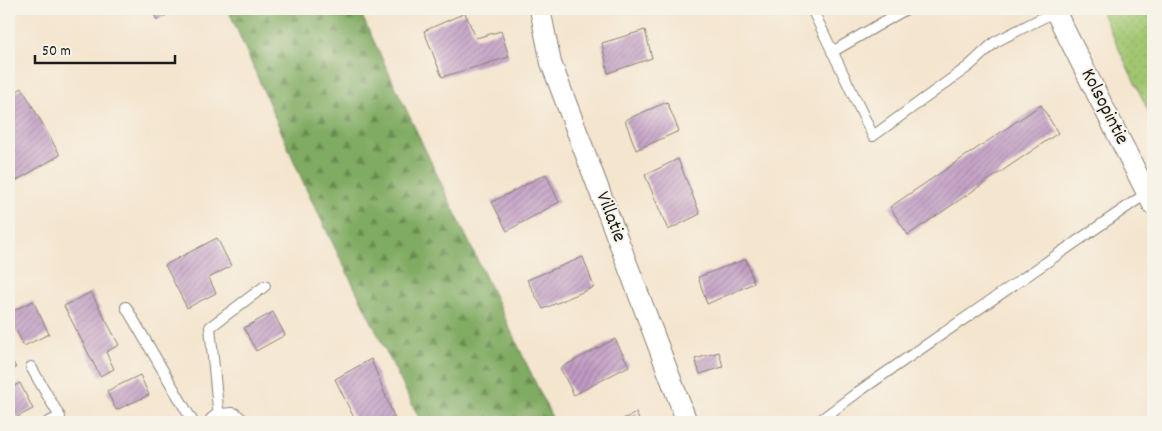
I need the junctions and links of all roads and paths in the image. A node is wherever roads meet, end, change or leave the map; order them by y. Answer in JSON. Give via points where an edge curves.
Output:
{"nodes":[{"id":1,"x":540,"y":9,"type":"edge"},
{"id":2,"x":812,"y":9,"type":"edge"},
{"id":3,"x":906,"y":9,"type":"edge"},
{"id":4,"x":1055,"y":10,"type":"edge"},
{"id":5,"x":832,"y":52,"type":"junction"},
{"id":6,"x":1150,"y":199,"type":"edge"},
{"id":7,"x":265,"y":286,"type":"dead end"},
{"id":8,"x":126,"y":307,"type":"dead end"},
{"id":9,"x":31,"y":367,"type":"dead end"},
{"id":10,"x":224,"y":421,"type":"edge"},
{"id":11,"x":48,"y":422,"type":"edge"},
{"id":12,"x":193,"y":422,"type":"edge"},
{"id":13,"x":687,"y":422,"type":"edge"},
{"id":14,"x":818,"y":422,"type":"edge"}],
"edges":[{"from":1,"to":13,"type":"street","name":"Villatie","via":[[551,63]]},
{"from":2,"to":5,"type":"lane"},
{"from":3,"to":5,"type":"lane"},
{"from":4,"to":5,"type":"lane","via":[[995,42],[969,66],[872,136]]},
{"from":4,"to":6,"type":"street","name":"Kolsopintie"},
{"from":6,"to":14,"type":"lane","via":[[858,392]]},
{"from":7,"to":10,"type":"lane","via":[[210,327]]},
{"from":8,"to":12,"type":"lane"},
{"from":9,"to":11,"type":"lane","via":[[60,417]]}]}
